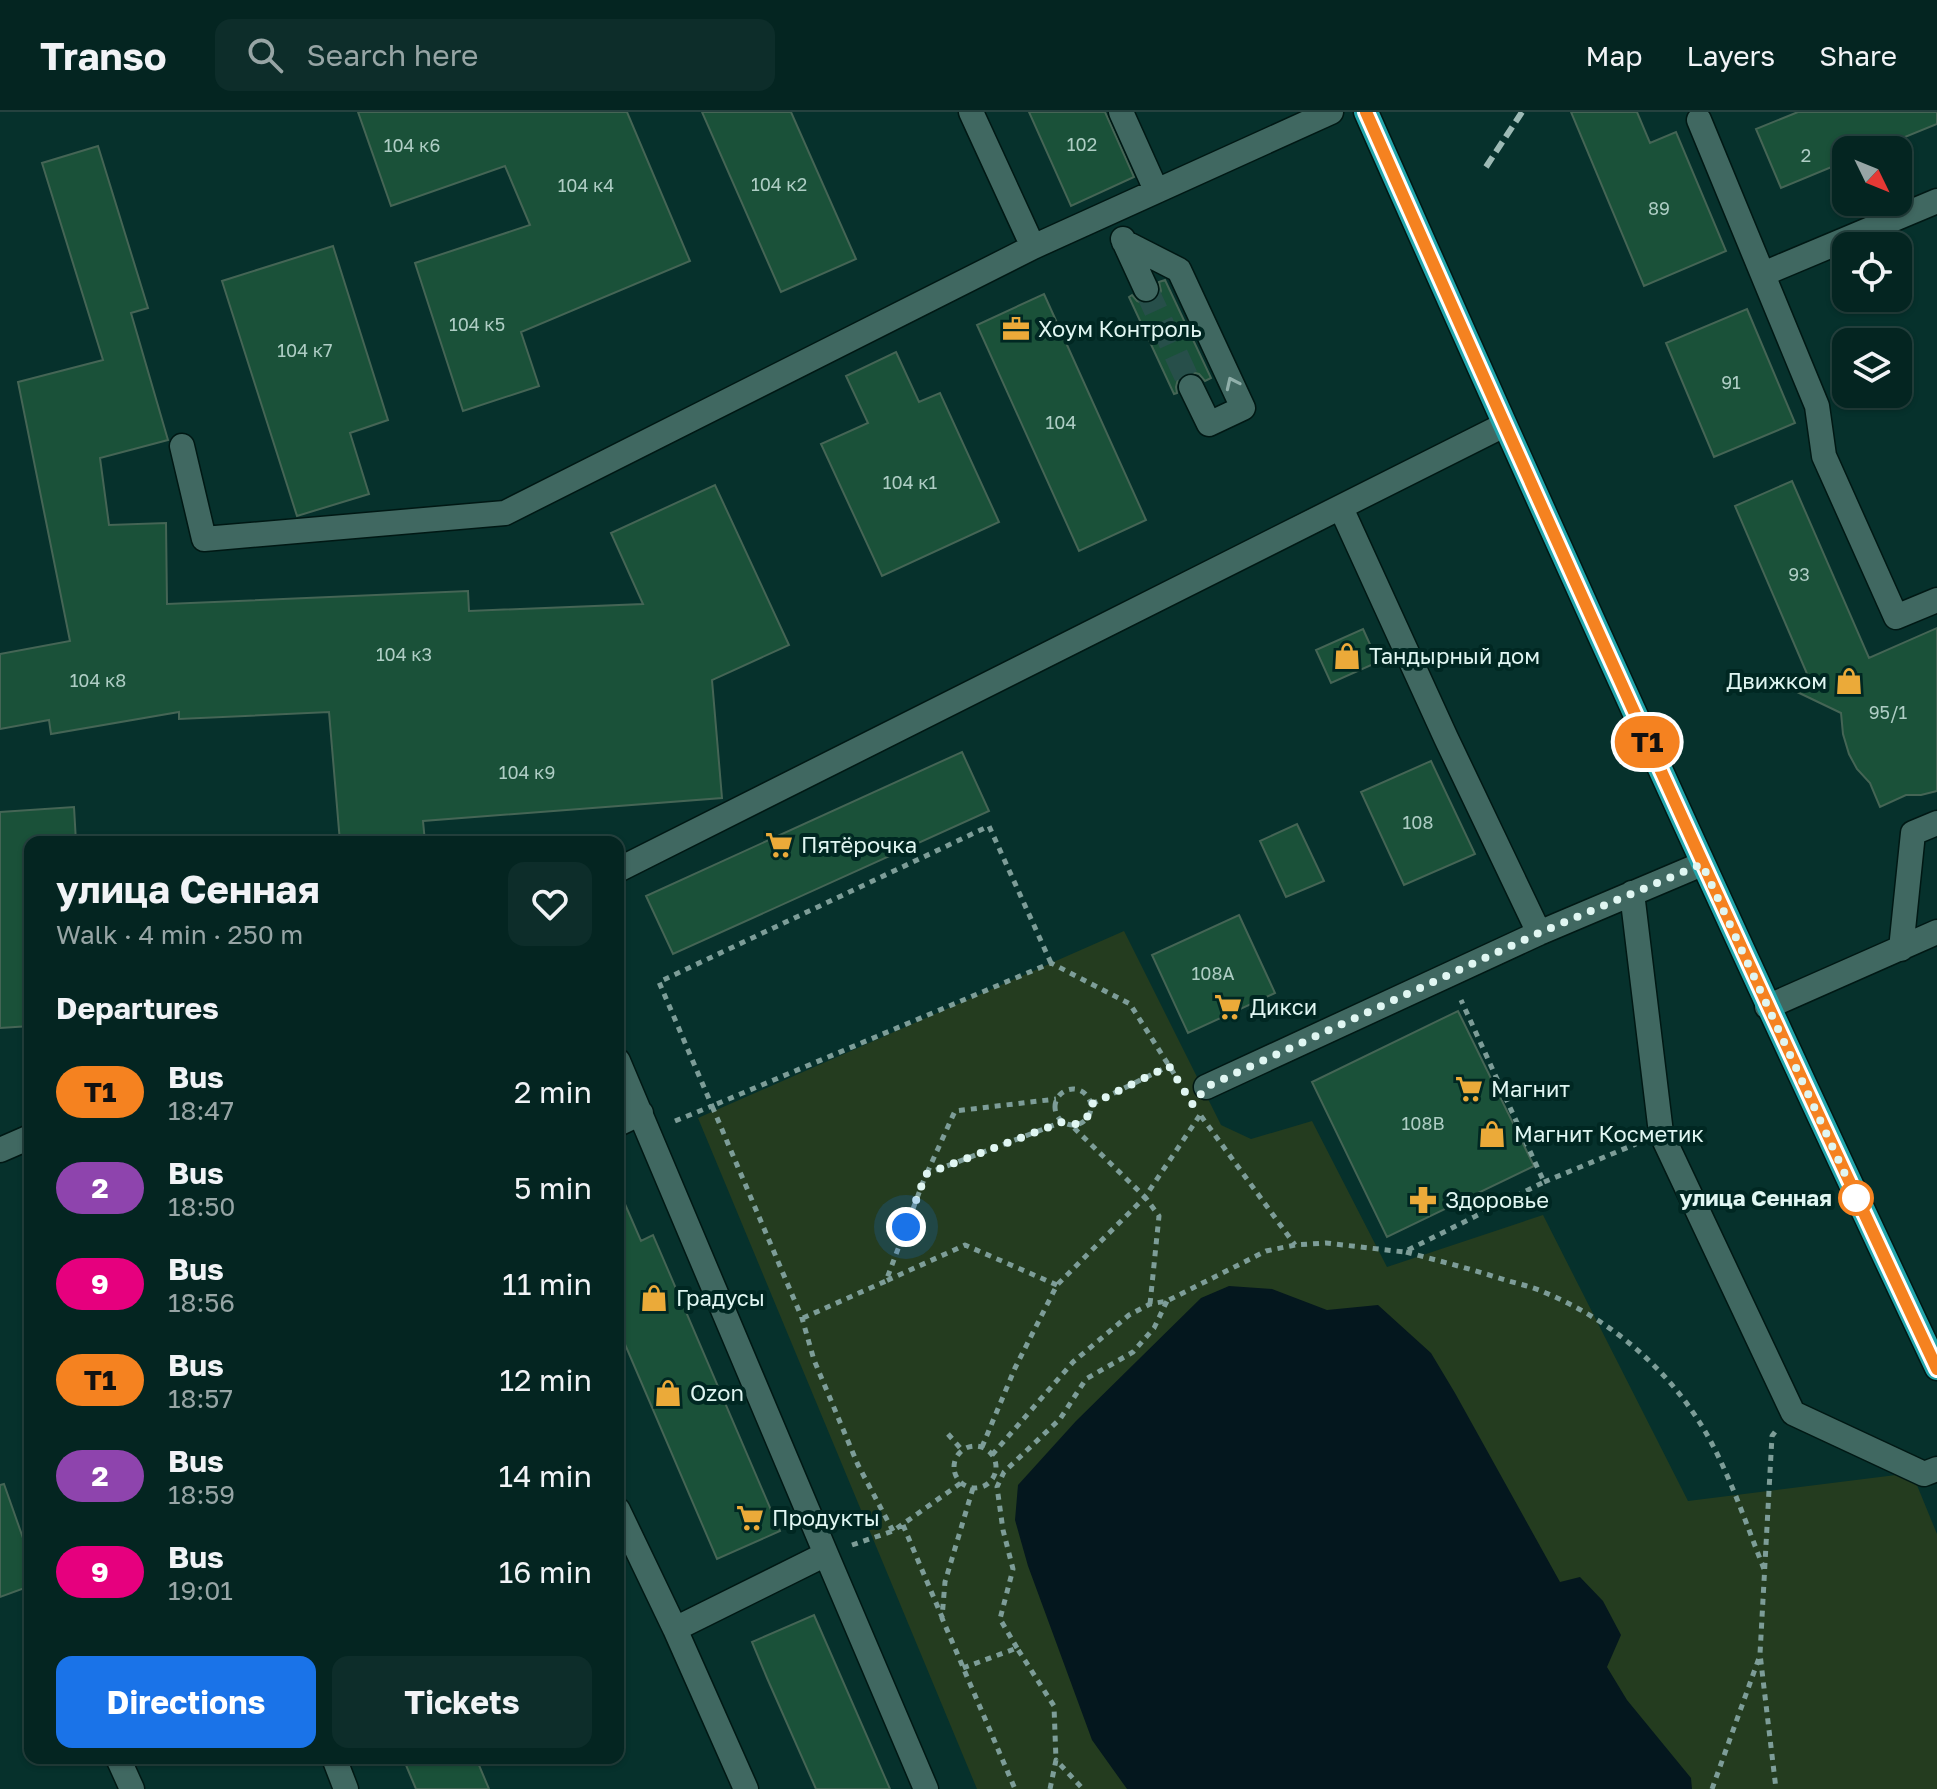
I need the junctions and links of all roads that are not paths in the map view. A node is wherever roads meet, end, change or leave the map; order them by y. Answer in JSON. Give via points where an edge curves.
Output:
{"nodes":[{"id":1,"x":971,"y":112,"type":"edge"},
{"id":2,"x":1121,"y":112,"type":"edge"},
{"id":3,"x":1331,"y":112,"type":"edge"},
{"id":4,"x":1366,"y":112,"type":"edge"},
{"id":5,"x":1699,"y":120,"type":"dead end"},
{"id":6,"x":1156,"y":190,"type":"junction"},
{"id":7,"x":1937,"y":201,"type":"edge"},
{"id":8,"x":1110,"y":211,"type":"junction"},
{"id":9,"x":1124,"y":242,"type":"junction"},
{"id":10,"x":1033,"y":247,"type":"junction"},
{"id":11,"x":1763,"y":274,"type":"junction"},
{"id":12,"x":1146,"y":289,"type":"tunnel mouth"},
{"id":13,"x":1191,"y":387,"type":"tunnel mouth"},
{"id":14,"x":1504,"y":425,"type":"junction"},
{"id":15,"x":182,"y":446,"type":"dead end"},
{"id":16,"x":1341,"y":508,"type":"junction"},
{"id":17,"x":1937,"y":600,"type":"edge"},
{"id":18,"x":1937,"y":823,"type":"edge"},
{"id":19,"x":1702,"y":864,"type":"junction"},
{"id":20,"x":624,"y":867,"type":"edge"},
{"id":21,"x":1632,"y":893,"type":"junction"},
{"id":22,"x":1937,"y":932,"type":"edge"},
{"id":23,"x":1539,"y":933,"type":"junction"},
{"id":24,"x":1901,"y":949,"type":"junction"},
{"id":25,"x":1767,"y":1007,"type":"junction"},
{"id":26,"x":624,"y":1075,"type":"edge"},
{"id":27,"x":1200,"y":1096,"type":"road end"},
{"id":28,"x":644,"y":1122,"type":"junction"},
{"id":29,"x":624,"y":1124,"type":"edge"},
{"id":30,"x":24,"y":1140,"type":"edge"},
{"id":31,"x":0,"y":1150,"type":"edge"},
{"id":32,"x":1937,"y":1368,"type":"edge"},
{"id":33,"x":1937,"y":1469,"type":"edge"},
{"id":34,"x":624,"y":1523,"type":"edge"},
{"id":35,"x":826,"y":1554,"type":"junction"},
{"id":36,"x":675,"y":1629,"type":"junction"},
{"id":37,"x":121,"y":1764,"type":"edge"},
{"id":38,"x":336,"y":1764,"type":"edge"},
{"id":39,"x":132,"y":1789,"type":"edge"},
{"id":40,"x":346,"y":1789,"type":"edge"},
{"id":41,"x":746,"y":1789,"type":"edge"},
{"id":42,"x":926,"y":1789,"type":"edge"}],
"edges":[{"from":1,"to":10,"type":"street"},
{"from":2,"to":6,"type":"street"},
{"from":3,"to":6,"type":"street"},
{"from":4,"to":14,"type":"main road"},
{"from":5,"to":11,"type":"street"},
{"from":6,"to":8,"type":"street"},
{"from":7,"to":11,"type":"street"},
{"from":8,"to":9,"type":"street"},
{"from":8,"to":10,"type":"street"},
{"from":9,"to":12,"type":"street"},
{"from":13,"to":9,"type":"street","one_way":true,"via":[[1209,424],[1243,408],[1179,270]]},
{"from":10,"to":15,"type":"street","via":[[505,513],[204,539]]},
{"from":11,"to":17,"type":"street","via":[[1817,406],[1824,456],[1896,617]]},
{"from":14,"to":16,"type":"street"},
{"from":14,"to":19,"type":"main road"},
{"from":16,"to":20,"type":"street"},
{"from":16,"to":23,"type":"street"},
{"from":18,"to":24,"type":"street","via":[[1913,833]]},
{"from":19,"to":21,"type":"street"},
{"from":19,"to":25,"type":"main road"},
{"from":21,"to":23,"type":"street"},
{"from":21,"to":33,"type":"street","via":[[1661,1133],[1793,1413],[1924,1474]]},
{"from":22,"to":24,"type":"street"},
{"from":23,"to":27,"type":"street"},
{"from":24,"to":25,"type":"street"},
{"from":25,"to":32,"type":"main road"},
{"from":26,"to":28,"type":"street"},
{"from":28,"to":29,"type":"street"},
{"from":28,"to":35,"type":"street"},
{"from":30,"to":31,"type":"street"},
{"from":34,"to":36,"type":"street"},
{"from":35,"to":36,"type":"street"},
{"from":35,"to":42,"type":"street"},
{"from":36,"to":41,"type":"street"},
{"from":37,"to":39,"type":"street"},
{"from":38,"to":40,"type":"street"}]}
